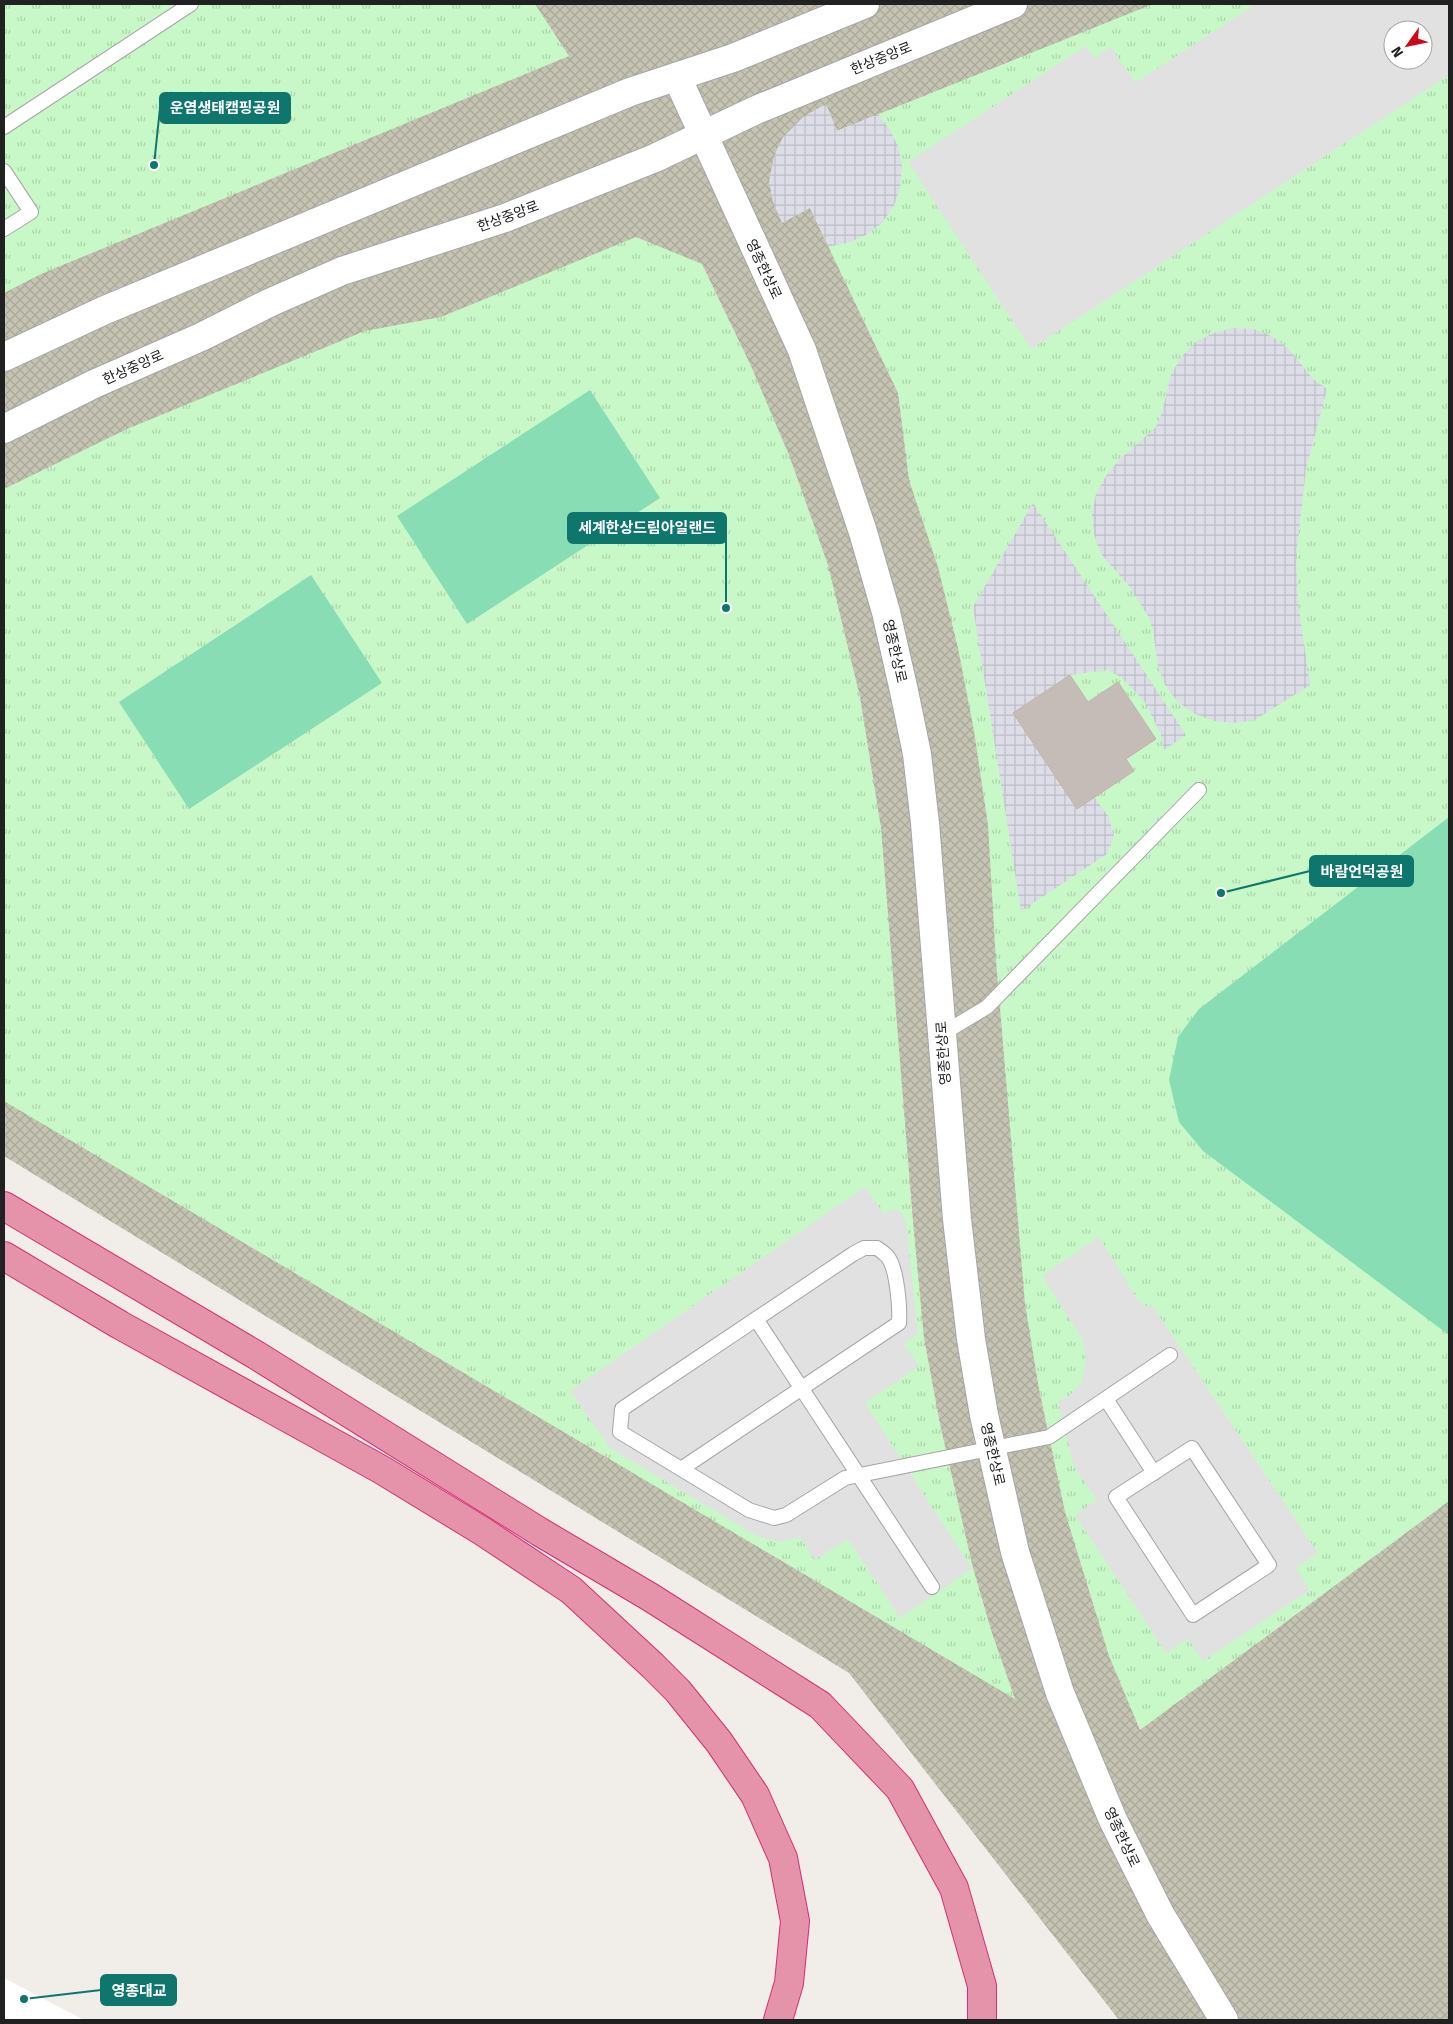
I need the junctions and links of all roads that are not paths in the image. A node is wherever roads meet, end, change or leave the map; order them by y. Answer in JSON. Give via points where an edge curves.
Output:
{"nodes":[{"id":1,"x":191,"y":4,"type":"edge"},
{"id":2,"x":865,"y":4,"type":"edge"},
{"id":3,"x":1013,"y":4,"type":"edge"},
{"id":4,"x":677,"y":78,"type":"junction"},
{"id":5,"x":4,"y":127,"type":"edge"},
{"id":6,"x":703,"y":135,"type":"junction"},
{"id":7,"x":4,"y":171,"type":"edge"},
{"id":8,"x":4,"y":229,"type":"edge"},
{"id":9,"x":4,"y":357,"type":"edge"},
{"id":10,"x":4,"y":429,"type":"edge"},
{"id":11,"x":1198,"y":790,"type":"dead end"},
{"id":12,"x":942,"y":1034,"type":"junction"},
{"id":13,"x":4,"y":1206,"type":"edge"},
{"id":14,"x":4,"y":1256,"type":"edge"},
{"id":15,"x":756,"y":1319,"type":"junction"},
{"id":16,"x":1170,"y":1355,"type":"dead end"},
{"id":17,"x":802,"y":1389,"type":"junction"},
{"id":18,"x":1106,"y":1399,"type":"junction"},
{"id":19,"x":992,"y":1448,"type":"junction"},
{"id":20,"x":681,"y":1470,"type":"junction"},
{"id":21,"x":1154,"y":1473,"type":"junction"},
{"id":22,"x":858,"y":1474,"type":"junction"},
{"id":23,"x":932,"y":1587,"type":"dead end"},
{"id":24,"x":778,"y":2020,"type":"edge"},
{"id":25,"x":982,"y":2020,"type":"edge"},
{"id":26,"x":1224,"y":2020,"type":"edge"}],
"edges":[{"from":1,"to":5,"type":"lane"},
{"from":2,"to":4,"type":"street"},
{"from":3,"to":6,"type":"street","name":"한상중앙로"},
{"from":4,"to":6,"type":"street","name":"영종한상로"},
{"from":4,"to":9,"type":"street","via":[[630,92],[114,306]]},
{"from":6,"to":10,"type":"street","name":"한상중앙로","via":[[655,158],[505,218],[342,271],[94,384]]},
{"from":6,"to":12,"type":"street","name":"영종한상로","via":[[802,350],[863,532],[886,612],[917,754]]},
{"from":7,"to":8,"type":"lane","via":[[31,212]]},
{"from":11,"to":12,"type":"lane","via":[[986,1007]]},
{"from":12,"to":19,"type":"street","name":"영종한상로","via":[[970,1330]]},
{"from":13,"to":25,"type":"highway","via":[[256,1355],[820,1705],[900,1789],[954,1888],[982,1986]]},
{"from":14,"to":24,"type":"highway","via":[[120,1325],[382,1470],[482,1531],[570,1590],[653,1666],[719,1742],[755,1795],[784,1858],[795,1921],[789,1983]]},
{"from":15,"to":17,"type":"lane"},
{"from":15,"to":17,"type":"lane","via":[[864,1248],[877,1248],[887,1256],[892,1267],[899,1323]]},
{"from":15,"to":20,"type":"lane","via":[[622,1409],[620,1432]]},
{"from":16,"to":18,"type":"lane"},
{"from":17,"to":20,"type":"lane"},
{"from":17,"to":22,"type":"lane"},
{"from":18,"to":19,"type":"lane","via":[[1049,1437]]},
{"from":18,"to":21,"type":"lane"},
{"from":19,"to":22,"type":"lane"},
{"from":19,"to":26,"type":"street","name":"영종한상로","via":[[1015,1552],[1060,1693],[1113,1820],[1160,1914]]},
{"from":20,"to":22,"type":"lane","via":[[749,1510],[774,1518],[786,1515],[832,1484]]},
{"from":21,"to":21,"type":"lane","via":[[1116,1498],[1192,1615],[1269,1565],[1192,1448]]},
{"from":22,"to":23,"type":"lane"}]}
